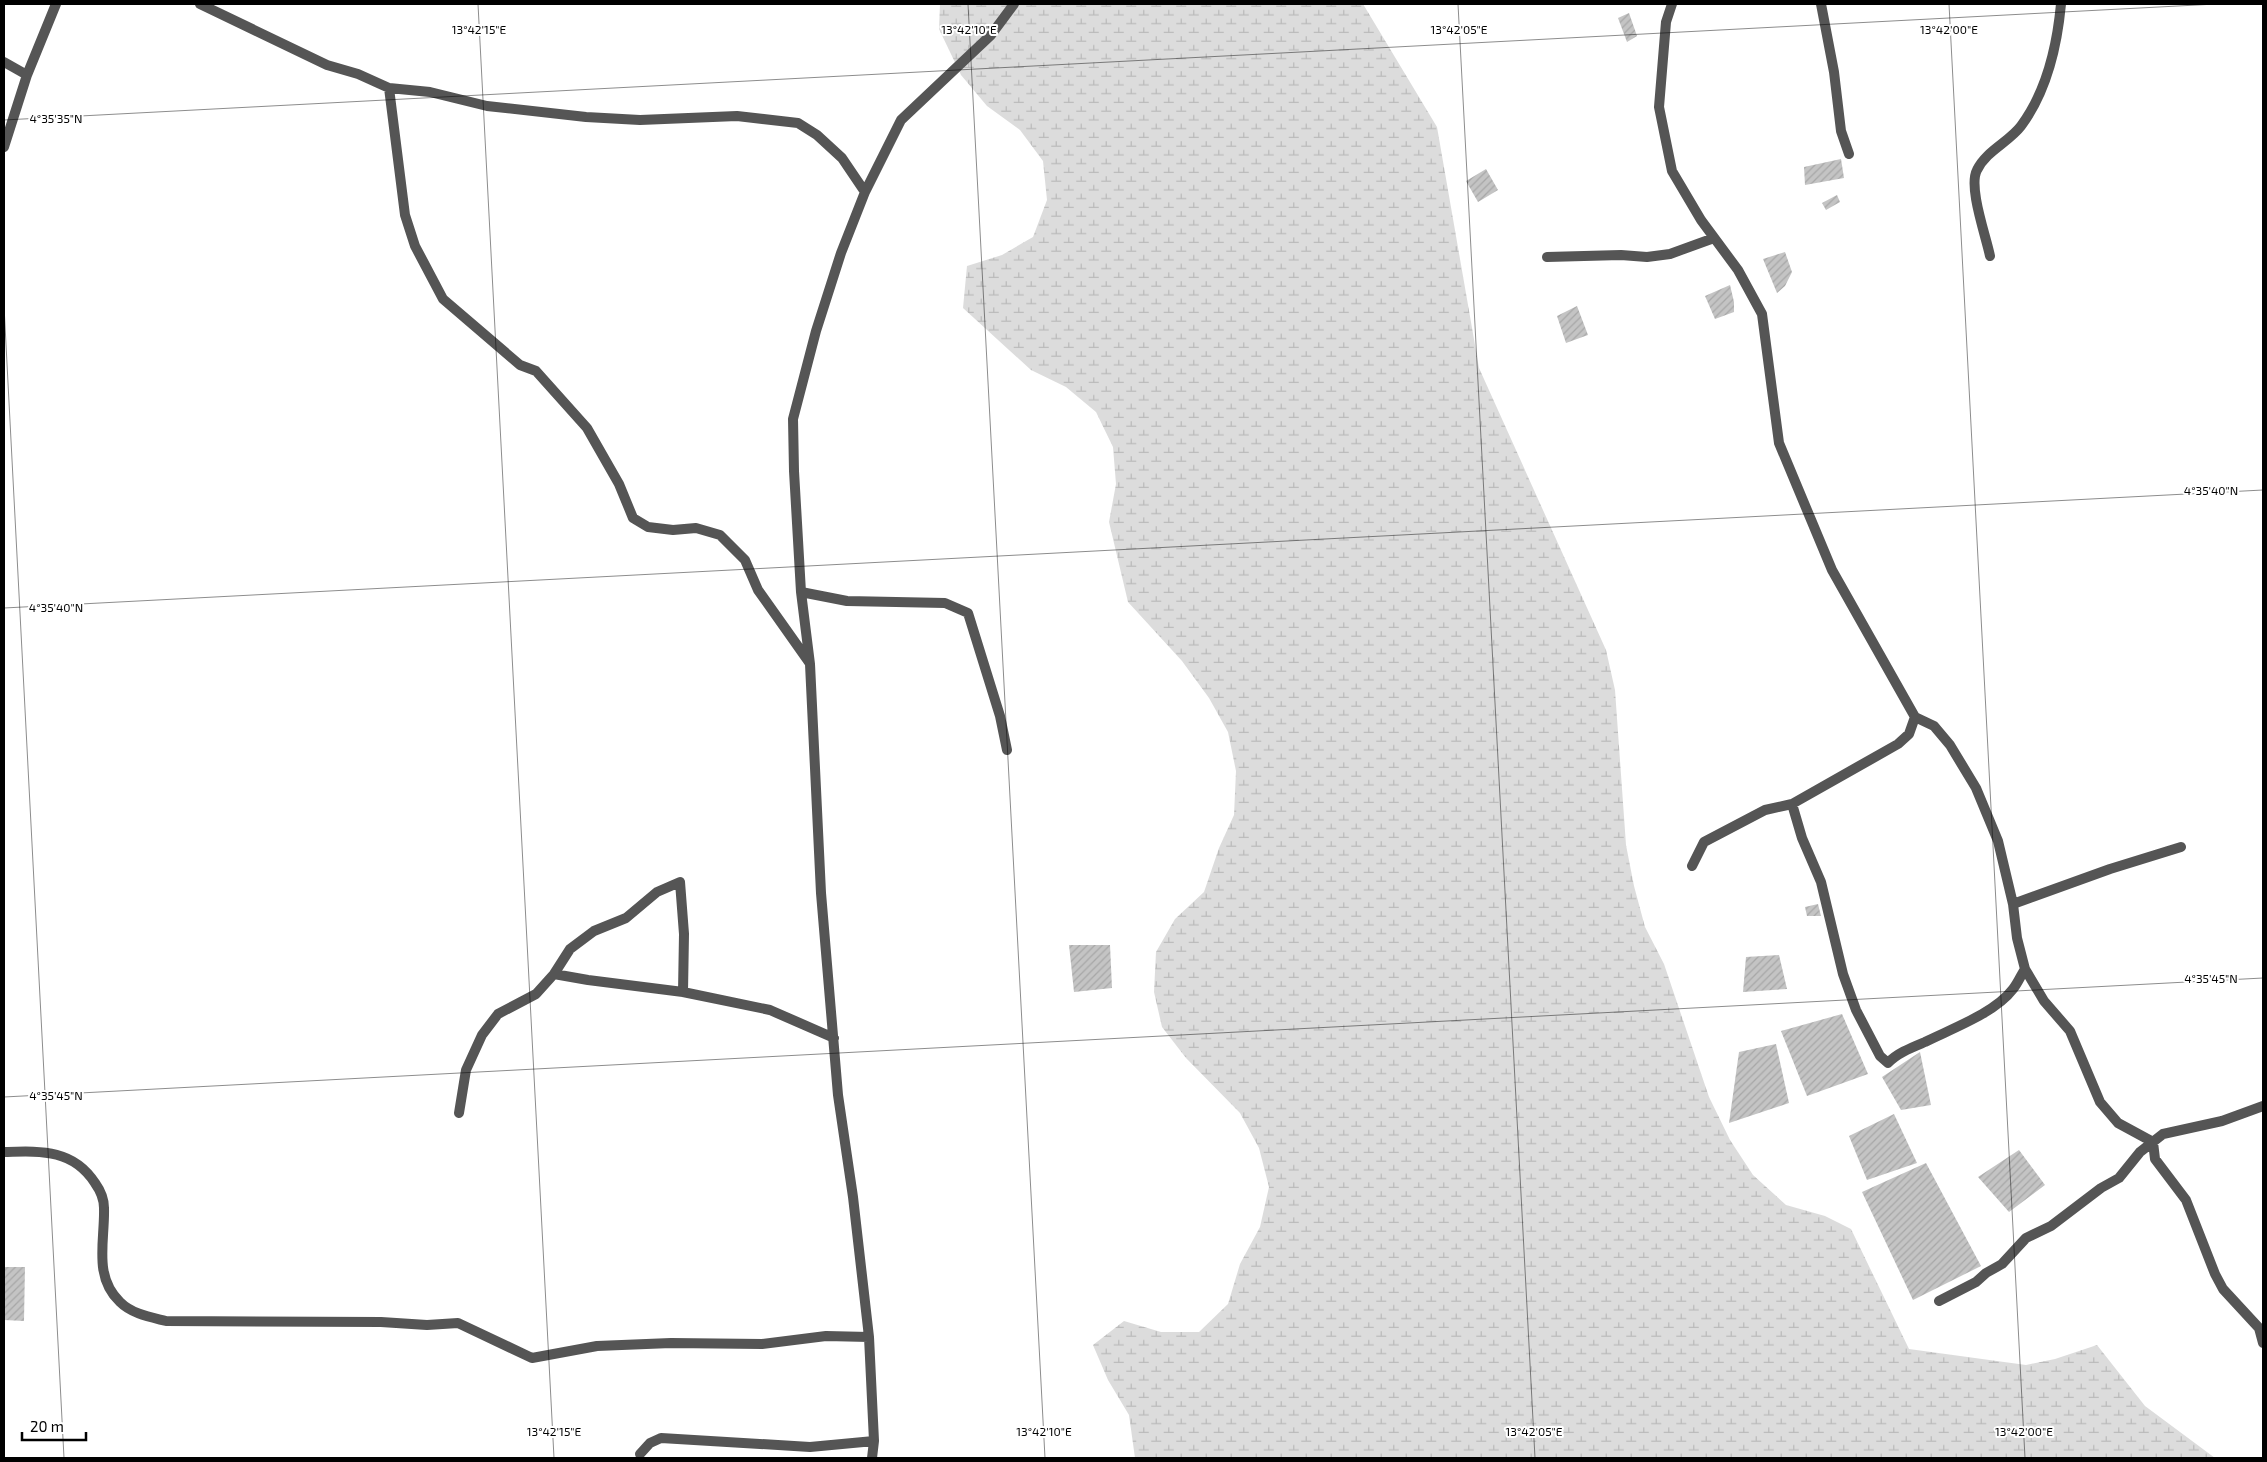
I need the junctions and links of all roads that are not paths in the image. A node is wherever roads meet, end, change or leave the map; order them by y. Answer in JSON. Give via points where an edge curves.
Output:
{"nodes":[{"id":1,"x":56,"y":4,"type":"edge"},
{"id":2,"x":200,"y":4,"type":"edge"},
{"id":3,"x":1014,"y":4,"type":"edge"},
{"id":4,"x":1672,"y":4,"type":"edge"},
{"id":5,"x":1820,"y":4,"type":"edge"},
{"id":6,"x":2061,"y":4,"type":"edge"},
{"id":7,"x":4,"y":62,"type":"edge"},
{"id":8,"x":28,"y":75,"type":"junction"},
{"id":9,"x":388,"y":88,"type":"junction"},
{"id":10,"x":4,"y":146,"type":"edge"},
{"id":11,"x":1849,"y":154,"type":"dead end"},
{"id":12,"x":865,"y":192,"type":"junction"},
{"id":13,"x":1714,"y":238,"type":"junction"},
{"id":14,"x":1990,"y":256,"type":"dead end"},
{"id":15,"x":1547,"y":257,"type":"dead end"},
{"id":16,"x":801,"y":592,"type":"junction"},
{"id":17,"x":810,"y":664,"type":"junction"},
{"id":18,"x":1915,"y":718,"type":"junction"},
{"id":19,"x":1007,"y":750,"type":"dead end"},
{"id":20,"x":1792,"y":804,"type":"junction"},
{"id":21,"x":2181,"y":847,"type":"dead end"},
{"id":22,"x":1692,"y":866,"type":"dead end"},
{"id":23,"x":2013,"y":904,"type":"junction"},
{"id":24,"x":2025,"y":969,"type":"junction"},
{"id":25,"x":554,"y":974,"type":"junction"},
{"id":26,"x":683,"y":992,"type":"junction"},
{"id":27,"x":834,"y":1038,"type":"junction"},
{"id":28,"x":2263,"y":1106,"type":"edge"},
{"id":29,"x":459,"y":1113,"type":"dead end"},
{"id":30,"x":2153,"y":1142,"type":"junction"},
{"id":31,"x":4,"y":1152,"type":"edge"},
{"id":32,"x":1939,"y":1301,"type":"dead end"},
{"id":33,"x":869,"y":1337,"type":"junction"},
{"id":34,"x":2263,"y":1343,"type":"edge"},
{"id":35,"x":874,"y":1441,"type":"junction"},
{"id":36,"x":640,"y":1454,"type":"dead end"},
{"id":37,"x":872,"y":1458,"type":"edge"}],
"edges":[{"from":1,"to":8,"type":"street"},
{"from":2,"to":9,"type":"street","via":[[327,65],[358,74]]},
{"from":3,"to":12,"type":"street","via":[[991,35],[900,120]]},
{"from":4,"to":13,"type":"street","via":[[1666,22],[1659,107],[1672,171]]},
{"from":5,"to":11,"type":"street","via":[[1834,72],[1841,131]]},
{"from":6,"to":14,"type":"street","via":[[2059,32],[2045,84],[2020,127],[1976,170],[1974,188]]},
{"from":7,"to":8,"type":"street"},
{"from":8,"to":10,"type":"street"},
{"from":9,"to":12,"type":"street","via":[[430,92],[487,106],[586,117],[640,120],[737,116],[798,122],[842,158]]},
{"from":9,"to":17,"type":"street","via":[[405,214],[415,246],[443,299],[520,365],[536,370],[587,428],[619,484],[633,518],[648,527],[696,528],[720,535],[745,560],[758,590]]},
{"from":12,"to":16,"type":"street","via":[[816,331],[793,419]]},
{"from":13,"to":15,"type":"street","via":[[1670,254],[1647,258],[1621,255]]},
{"from":13,"to":18,"type":"street","via":[[1738,270],[1762,314],[1779,443],[1832,570]]},
{"from":16,"to":17,"type":"street"},
{"from":16,"to":19,"type":"street","via":[[847,601],[945,603],[968,613],[1000,716]]},
{"from":17,"to":27,"type":"street","via":[[817,841]]},
{"from":18,"to":20,"type":"street","via":[[1909,734],[1898,744]]},
{"from":18,"to":23,"type":"street","via":[[1934,726],[1950,744],[1976,788],[1998,841]]},
{"from":20,"to":22,"type":"street","via":[[1765,810],[1704,842]]},
{"from":20,"to":24,"type":"street","via":[[1821,882],[1843,974],[1856,1010],[1880,1056],[1888,1062],[1966,1024],[1996,1004],[2013,990]]},
{"from":21,"to":23,"type":"street"},
{"from":23,"to":24,"type":"street"},
{"from":24,"to":30,"type":"street","via":[[2044,1000],[2070,1031],[2100,1102],[2118,1123]]},
{"from":25,"to":26,"type":"street"},
{"from":25,"to":26,"type":"street","via":[[570,949],[594,931],[626,918],[657,892],[680,882],[684,934]]},
{"from":25,"to":29,"type":"street","via":[[536,994],[498,1014],[482,1035],[466,1070]]},
{"from":26,"to":27,"type":"street","via":[[770,1010]]},
{"from":27,"to":33,"type":"street","via":[[838,1095]]},
{"from":28,"to":30,"type":"street","via":[[2222,1121],[2162,1134]]},
{"from":30,"to":32,"type":"street","via":[[2140,1152],[2119,1178],[2051,1226],[2026,1238],[2002,1264],[1976,1282]]},
{"from":30,"to":34,"type":"street","via":[[2155,1159],[2186,1200],[2223,1289],[2259,1328]]},
{"from":31,"to":33,"type":"street","via":[[45,1152],[67,1158],[88,1172],[104,1206],[102,1266],[109,1286],[120,1302],[138,1314],[166,1321],[458,1323],[532,1358],[597,1346],[762,1344],[826,1336]]},
{"from":33,"to":35,"type":"street"},
{"from":35,"to":36,"type":"street","via":[[810,1447],[661,1438],[650,1443]]},
{"from":35,"to":37,"type":"street"}]}
